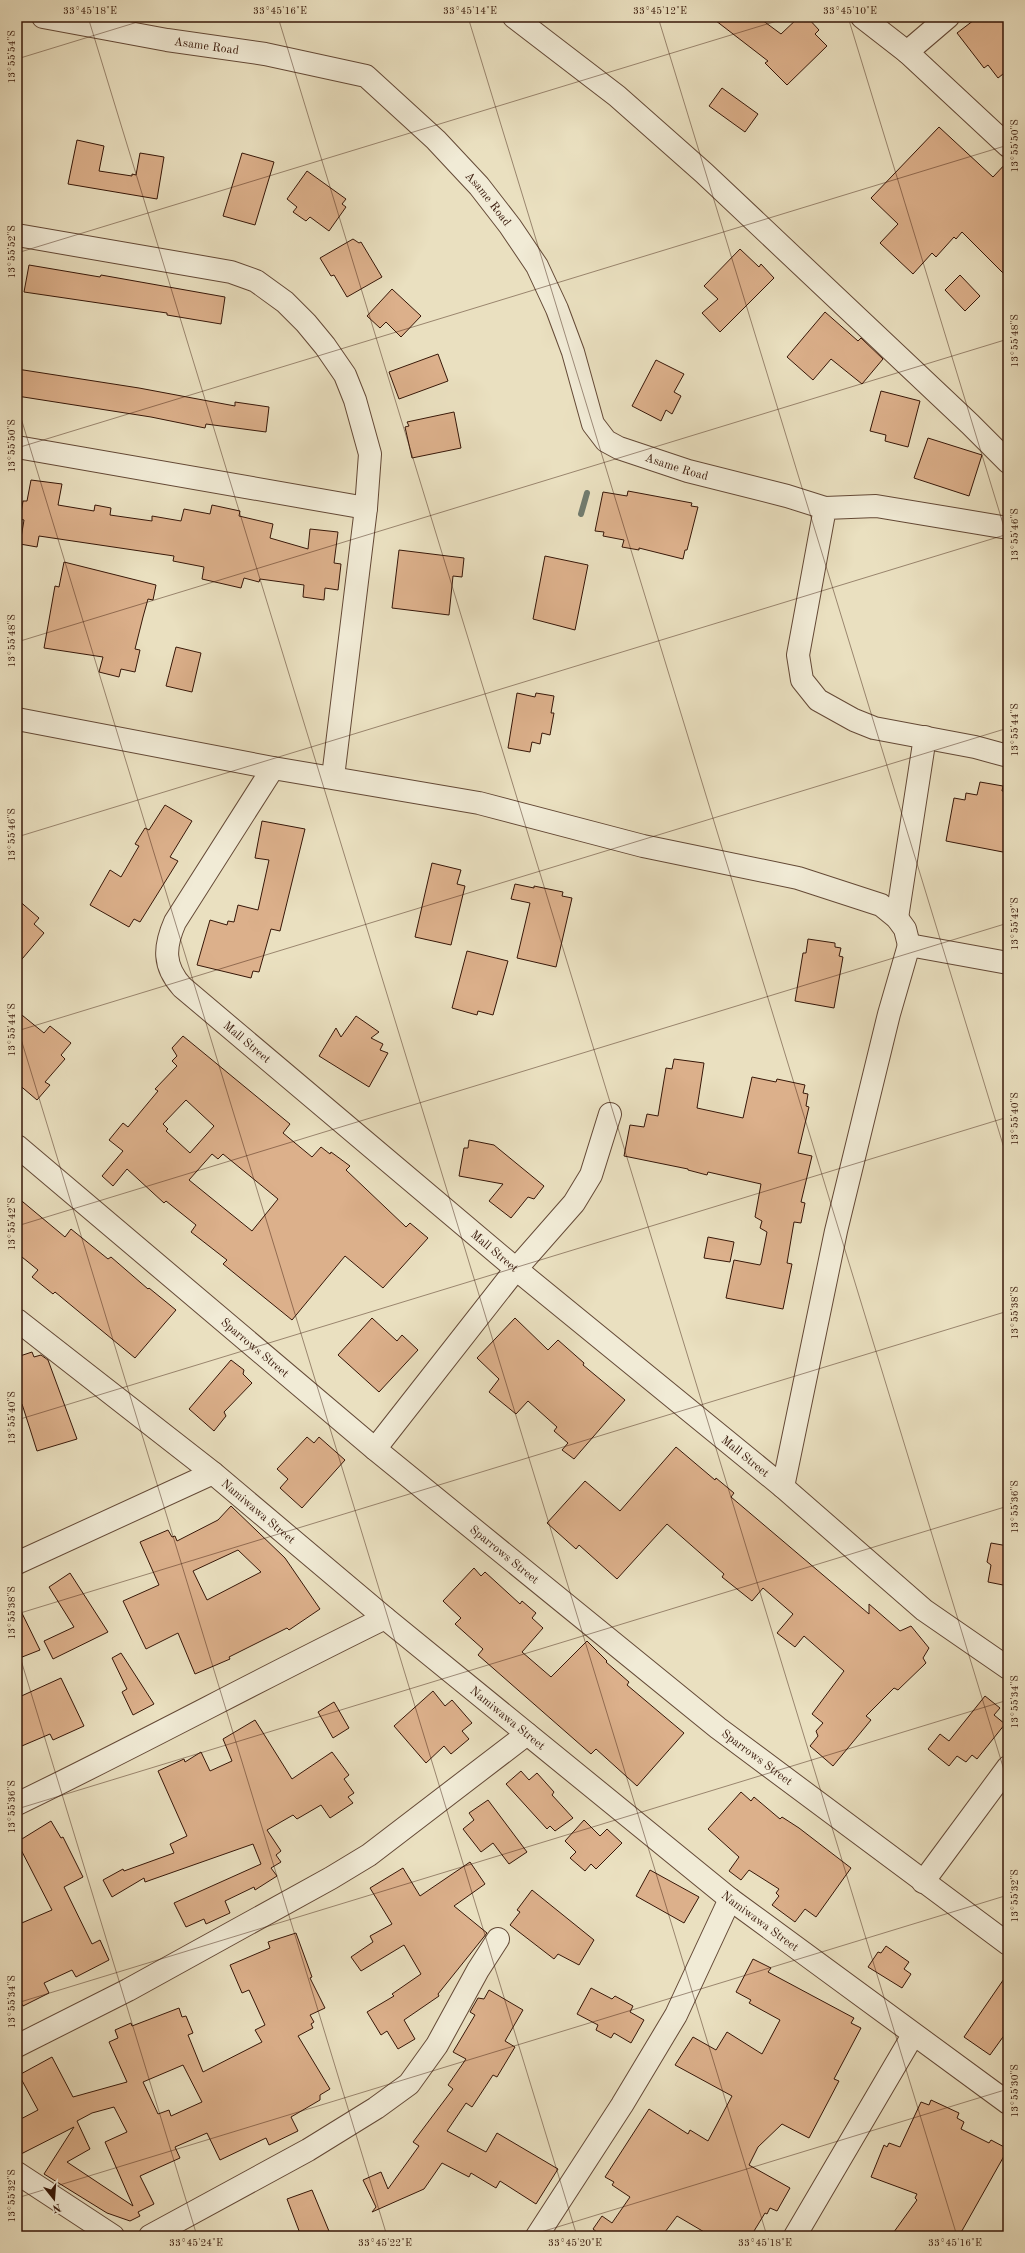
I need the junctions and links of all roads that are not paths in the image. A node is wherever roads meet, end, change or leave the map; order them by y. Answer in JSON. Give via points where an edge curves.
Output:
{"nodes":[{"id":1,"x":43,"y":17,"type":"edge"},
{"id":2,"x":514,"y":17,"type":"edge"},
{"id":3,"x":862,"y":17,"type":"edge"},
{"id":4,"x":948,"y":17,"type":"edge"},
{"id":5,"x":907,"y":52,"type":"junction"},
{"id":6,"x":1008,"y":146,"type":"edge"},
{"id":7,"x":17,"y":234,"type":"edge"},
{"id":8,"x":17,"y":447,"type":"edge"},
{"id":9,"x":1008,"y":462,"type":"edge"},
{"id":10,"x":366,"y":508,"type":"junction"},
{"id":11,"x":825,"y":508,"type":"junction"},
{"id":12,"x":1008,"y":528,"type":"edge"},
{"id":13,"x":17,"y":719,"type":"edge"},
{"id":14,"x":925,"y":737,"type":"junction"},
{"id":15,"x":1008,"y":756,"type":"edge"},
{"id":16,"x":273,"y":768,"type":"junction"},
{"id":17,"x":333,"y":777,"type":"junction"},
{"id":18,"x":897,"y":918,"type":"junction"},
{"id":19,"x":909,"y":945,"type":"junction"},
{"id":20,"x":1008,"y":963,"type":"edge"},
{"id":21,"x":610,"y":1114,"type":"dead end"},
{"id":22,"x":17,"y":1146,"type":"edge"},
{"id":23,"x":516,"y":1269,"type":"junction"},
{"id":24,"x":17,"y":1320,"type":"edge"},
{"id":25,"x":375,"y":1449,"type":"junction"},
{"id":26,"x":213,"y":1474,"type":"junction"},
{"id":27,"x":782,"y":1487,"type":"junction"},
{"id":28,"x":17,"y":1563,"type":"edge"},
{"id":29,"x":385,"y":1618,"type":"junction"},
{"id":30,"x":1008,"y":1668,"type":"edge"},
{"id":31,"x":527,"y":1734,"type":"junction"},
{"id":32,"x":1008,"y":1767,"type":"edge"},
{"id":33,"x":17,"y":1804,"type":"edge"},
{"id":34,"x":922,"y":1882,"type":"junction"},
{"id":35,"x":730,"y":1899,"type":"junction"},
{"id":36,"x":498,"y":1939,"type":"dead end"},
{"id":37,"x":1008,"y":1944,"type":"edge"},
{"id":38,"x":913,"y":2035,"type":"junction"},
{"id":39,"x":17,"y":2046,"type":"edge"},
{"id":40,"x":1008,"y":2103,"type":"edge"},
{"id":41,"x":17,"y":2173,"type":"edge"},
{"id":42,"x":113,"y":2236,"type":"edge"},
{"id":43,"x":150,"y":2236,"type":"edge"},
{"id":44,"x":537,"y":2236,"type":"edge"},
{"id":45,"x":795,"y":2236,"type":"edge"}],
"edges":[{"from":1,"to":11,"type":"street","name":"Asame Road","via":[[167,40],[265,54],[366,76],[436,140],[510,226],[533,261],[558,309],[593,424],[606,441],[619,448],[688,471]]},
{"from":2,"to":9,"type":"street","via":[[617,96],[704,173]]},
{"from":3,"to":5,"type":"street"},
{"from":4,"to":5,"type":"street"},
{"from":5,"to":6,"type":"street"},
{"from":7,"to":10,"type":"street","via":[[231,272],[256,281],[286,302],[325,346],[345,375],[355,400],[370,454]]},
{"from":8,"to":10,"type":"street"},
{"from":10,"to":17,"type":"street"},
{"from":11,"to":12,"type":"street","name":"Asame Road","via":[[876,506]]},
{"from":11,"to":14,"type":"street","via":[[798,655],[802,680],[818,700],[854,720],[874,728]]},
{"from":13,"to":16,"type":"street"},
{"from":14,"to":15,"type":"street"},
{"from":14,"to":18,"type":"street"},
{"from":16,"to":17,"type":"street"},
{"from":16,"to":23,"type":"street","name":"Mall Street","via":[[175,922],[169,936],[168,967],[182,987]]},
{"from":17,"to":18,"type":"street","via":[[479,803],[643,846],[798,878],[881,905]]},
{"from":18,"to":19,"type":"street"},
{"from":19,"to":20,"type":"street"},
{"from":19,"to":27,"type":"street","via":[[887,1021],[836,1231]]},
{"from":21,"to":23,"type":"street","via":[[591,1175],[574,1203]]},
{"from":22,"to":25,"type":"street","name":"Sparrows Street"},
{"from":23,"to":25,"type":"street"},
{"from":23,"to":27,"type":"street","name":"Mall Street"},
{"from":24,"to":26,"type":"street","name":"Namiwawa Street"},
{"from":25,"to":34,"type":"street","name":"Sparrows Street","via":[[718,1728]]},
{"from":26,"to":28,"type":"street"},
{"from":26,"to":29,"type":"street","name":"Namiwawa Street"},
{"from":27,"to":30,"type":"street","name":"Mall Street","via":[[924,1610]]},
{"from":29,"to":31,"type":"street","name":"Namiwawa Street"},
{"from":29,"to":33,"type":"street"},
{"from":31,"to":35,"type":"street","name":"Namiwawa Street"},
{"from":31,"to":39,"type":"street","via":[[369,1855],[128,1990]]},
{"from":32,"to":34,"type":"street"},
{"from":34,"to":37,"type":"street","name":"Sparrows Street"},
{"from":35,"to":38,"type":"street","name":"Namiwawa Street"},
{"from":35,"to":44,"type":"street","via":[[676,2015],[622,2105]]},
{"from":36,"to":43,"type":"street","via":[[437,2045],[409,2084],[376,2108],[308,2150]]},
{"from":38,"to":40,"type":"street","name":"Namiwawa Street"},
{"from":38,"to":45,"type":"street"},
{"from":41,"to":42,"type":"street"}]}
